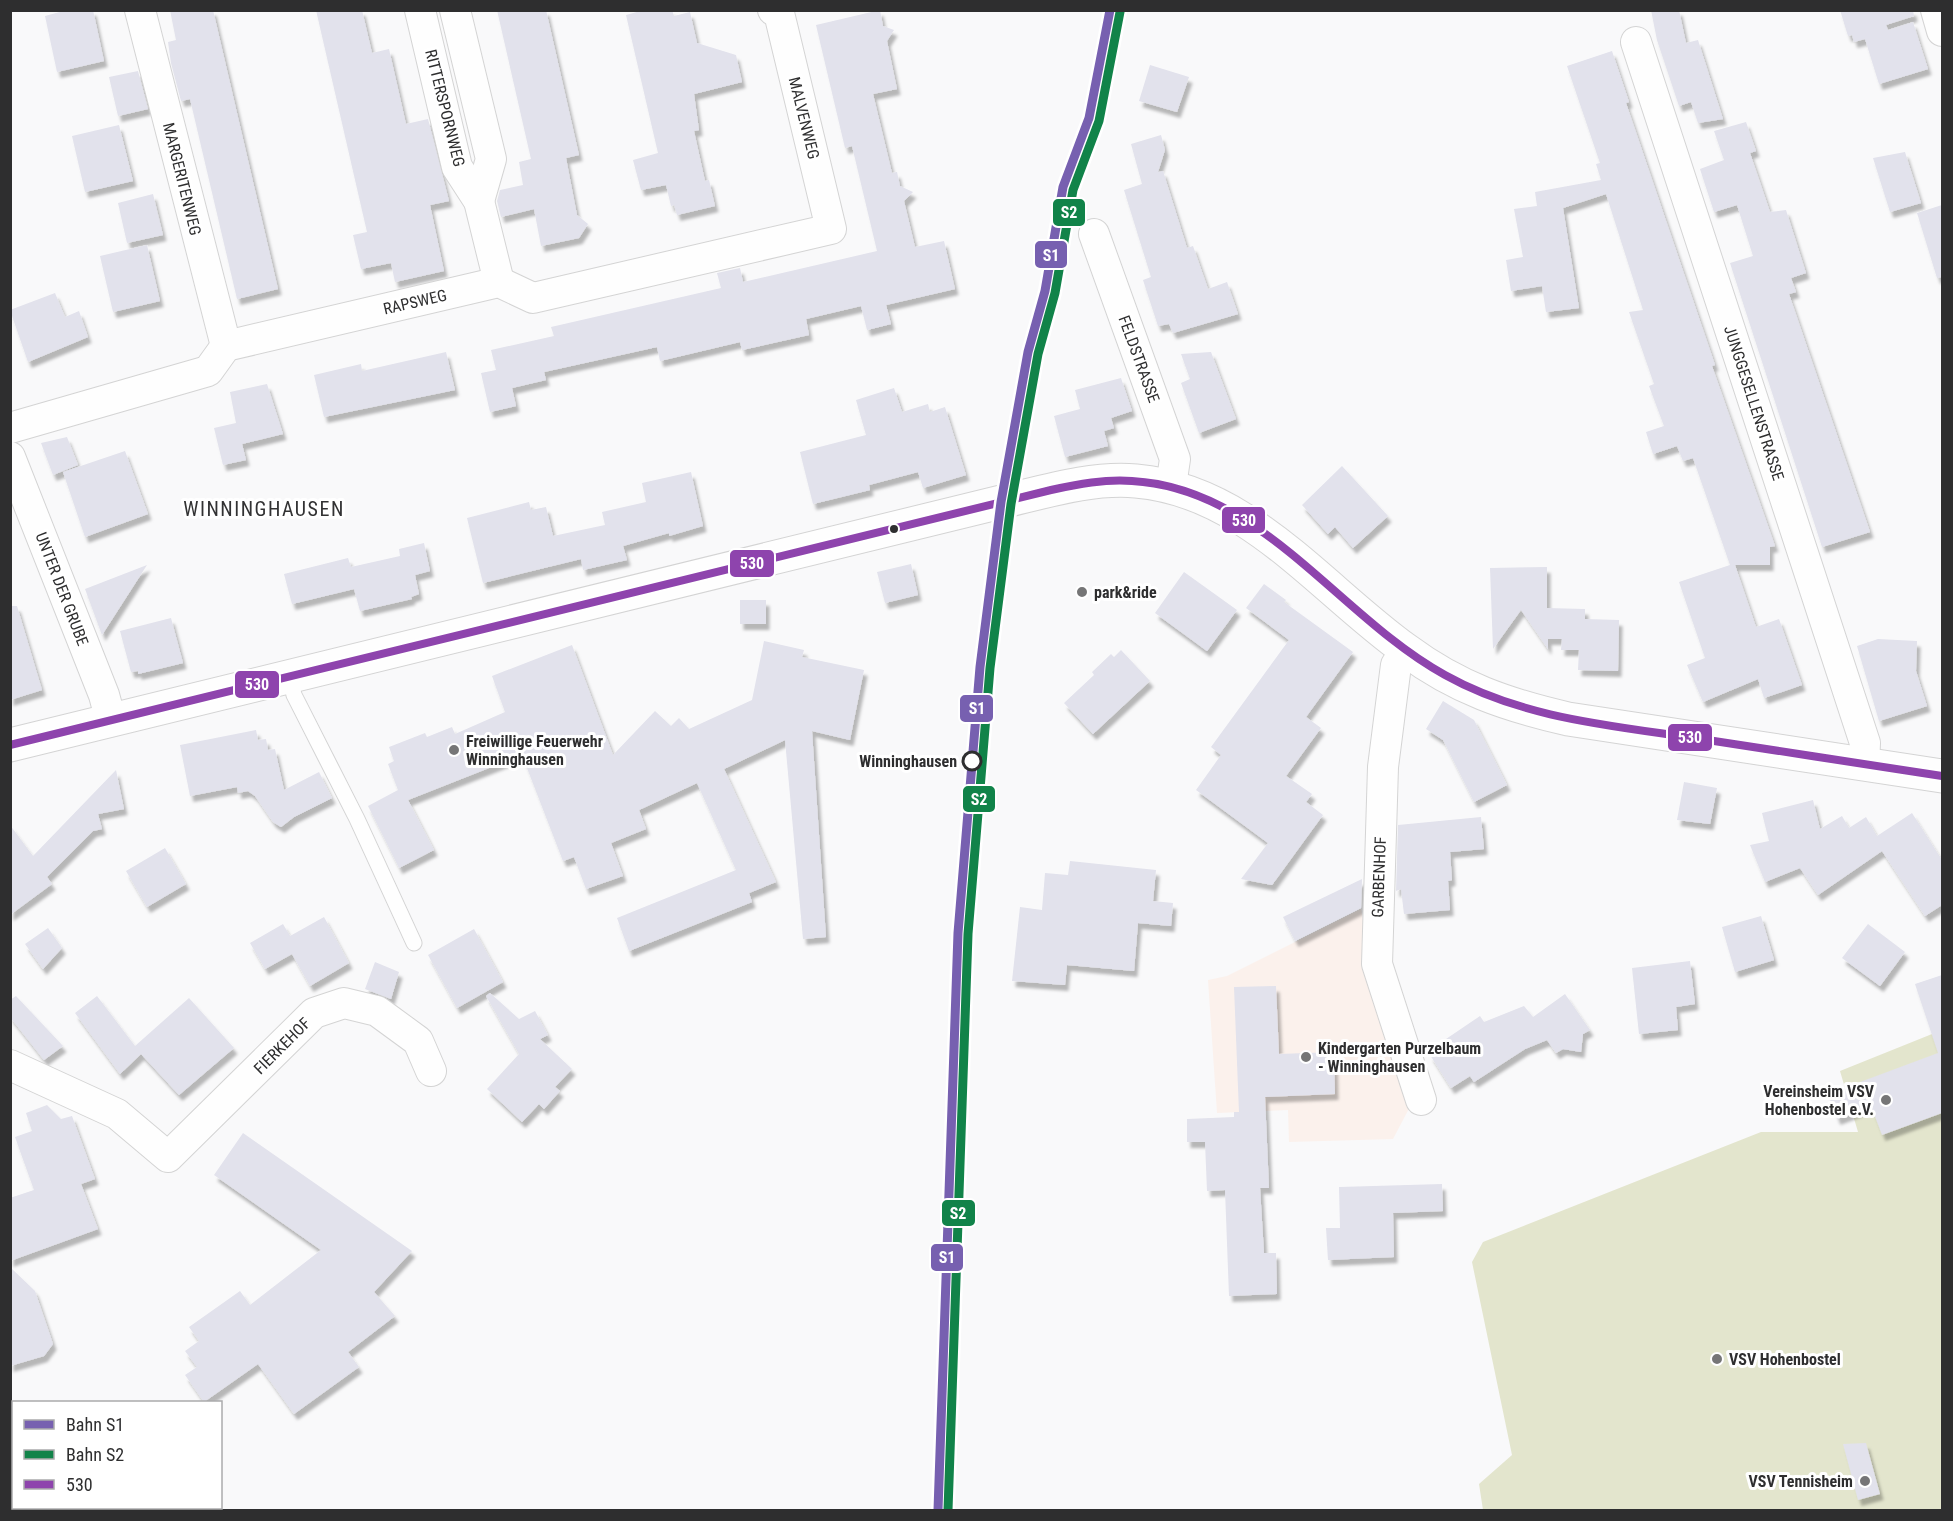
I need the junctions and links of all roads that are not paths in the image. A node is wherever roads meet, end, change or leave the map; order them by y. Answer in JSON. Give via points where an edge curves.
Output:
{"nodes":[{"id":1,"x":140,"y":10,"type":"edge"},
{"id":2,"x":420,"y":10,"type":"edge"},
{"id":3,"x":455,"y":10,"type":"edge"},
{"id":4,"x":773,"y":10,"type":"edge"},
{"id":5,"x":1936,"y":10,"type":"edge"},
{"id":6,"x":1942,"y":31,"type":"edge"},
{"id":7,"x":1636,"y":42,"type":"dead end"},
{"id":8,"x":479,"y":201,"type":"junction"},
{"id":9,"x":1094,"y":234,"type":"dead end"},
{"id":10,"x":499,"y":282,"type":"junction"},
{"id":11,"x":226,"y":346,"type":"junction"},
{"id":12,"x":10,"y":428,"type":"edge"},
{"id":13,"x":10,"y":457,"type":"edge"},
{"id":14,"x":1171,"y":486,"type":"junction"},
{"id":15,"x":1406,"y":651,"type":"junction"},
{"id":16,"x":290,"y":678,"type":"junction"},
{"id":17,"x":111,"y":721,"type":"junction"},
{"id":18,"x":10,"y":745,"type":"edge"},
{"id":19,"x":1864,"y":765,"type":"junction"},
{"id":20,"x":1942,"y":776,"type":"edge"},
{"id":21,"x":414,"y":943,"type":"dead end"},
{"id":22,"x":10,"y":1065,"type":"edge"},
{"id":23,"x":431,"y":1071,"type":"dead end"},
{"id":24,"x":1421,"y":1100,"type":"dead end"}],
"edges":[{"from":1,"to":11,"type":"street","name":"MARGERITENWEG"},
{"from":2,"to":8,"type":"street","name":"RITTERSPORNWEG","via":[[457,167]]},
{"from":3,"to":8,"type":"street","name":"RITTERSPORNWEG","via":[[491,159]]},
{"from":4,"to":10,"type":"street","name":"MALVENWEG","via":[[779,13],[831,229],[533,297]]},
{"from":5,"to":6,"type":"street"},
{"from":7,"to":19,"type":"street","name":"JUNGGESELLENSTRASSE","via":[[1861,732]]},
{"from":8,"to":10,"type":"street","name":"RITTERSPORNWEG"},
{"from":9,"to":14,"type":"street","name":"FELDSTRASSE","via":[[1175,459]]},
{"from":10,"to":11,"type":"street","name":"RAPSWEG"},
{"from":11,"to":12,"type":"street","via":[[208,371]]},
{"from":13,"to":17,"type":"street","name":"UNTER DER GRUBE"},
{"from":14,"to":15,"type":"street","via":[[1209,500],[1260,531]]},
{"from":14,"to":16,"type":"street","via":[[1135,481],[1093,482],[1026,496]]},
{"from":15,"to":19,"type":"street","via":[[1457,683],[1512,706],[1568,719]]},
{"from":15,"to":24,"type":"street","name":"GARBENHOF","via":[[1396,665],[1383,767],[1377,964]]},
{"from":16,"to":17,"type":"street"},
{"from":16,"to":21,"type":"lane","via":[[294,695]]},
{"from":17,"to":18,"type":"street"},
{"from":19,"to":20,"type":"street"},
{"from":22,"to":23,"type":"street","name":"FIERKEHOF","via":[[117,1114],[168,1157],[314,1013],[344,1003],[377,1011],[418,1041]]}]}
